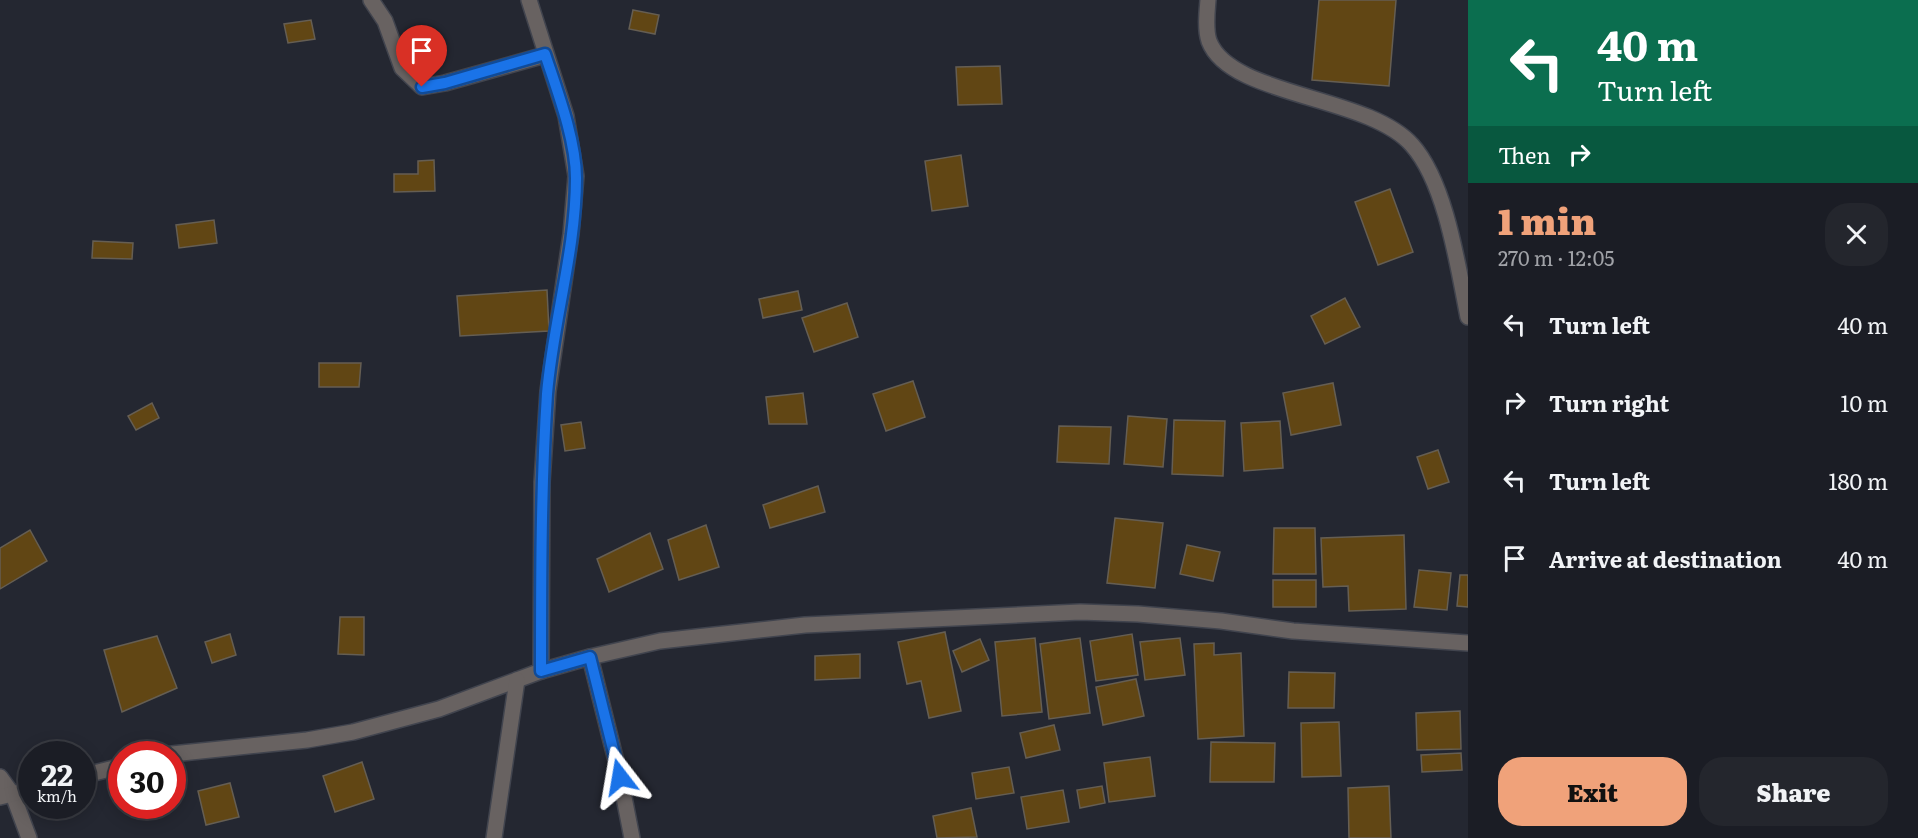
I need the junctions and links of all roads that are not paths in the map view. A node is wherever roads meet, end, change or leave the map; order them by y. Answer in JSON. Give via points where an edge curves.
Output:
{"nodes":[{"id":1,"x":371,"y":0,"type":"edge"},
{"id":2,"x":529,"y":0,"type":"edge"},
{"id":3,"x":1208,"y":0,"type":"edge"},
{"id":4,"x":545,"y":54,"type":"junction"},
{"id":5,"x":1468,"y":317,"type":"edge"},
{"id":6,"x":1468,"y":644,"type":"edge"},
{"id":7,"x":590,"y":657,"type":"junction"},
{"id":8,"x":541,"y":671,"type":"junction"},
{"id":9,"x":517,"y":680,"type":"junction"},
{"id":10,"x":186,"y":753,"type":"edge"},
{"id":11,"x":0,"y":777,"type":"edge"},
{"id":12,"x":6,"y":796,"type":"edge"},
{"id":13,"x":28,"y":838,"type":"edge"},
{"id":14,"x":494,"y":838,"type":"edge"},
{"id":15,"x":632,"y":838,"type":"edge"}],
"edges":[{"from":1,"to":4,"type":"street","via":[[385,21],[402,68],[422,87]]},
{"from":2,"to":4,"type":"street"},
{"from":3,"to":5,"type":"street","via":[[1209,41],[1238,72],[1352,109],[1387,124],[1412,144],[1431,171],[1443,208]]},
{"from":4,"to":8,"type":"street","via":[[566,116],[576,176],[548,391],[542,482]]},
{"from":6,"to":7,"type":"street","via":[[1080,612],[774,628],[660,641]]},
{"from":7,"to":8,"type":"street"},
{"from":7,"to":15,"type":"street"},
{"from":8,"to":9,"type":"street"},
{"from":9,"to":10,"type":"street","via":[[439,709],[353,732]]},
{"from":9,"to":14,"type":"street"},
{"from":11,"to":12,"type":"street"},
{"from":12,"to":13,"type":"street"}]}
